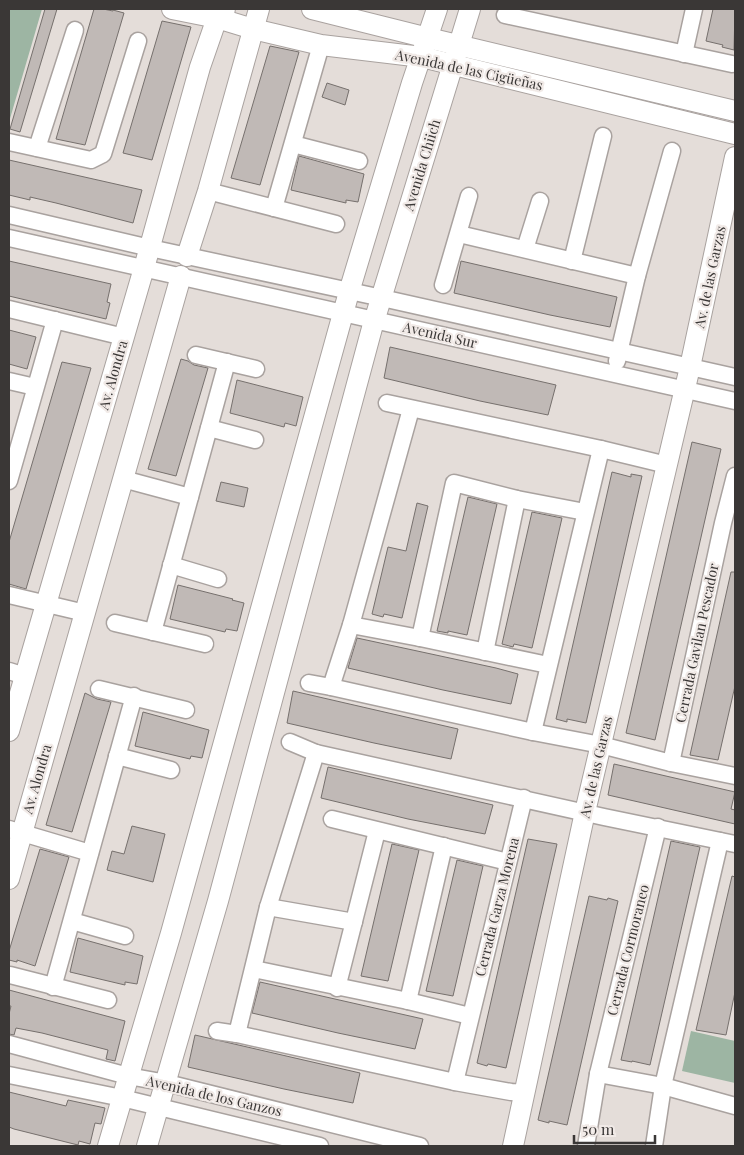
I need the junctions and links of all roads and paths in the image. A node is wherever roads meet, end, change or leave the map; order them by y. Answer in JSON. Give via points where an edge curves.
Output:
{"nodes":[{"id":1,"x":172,"y":9,"type":"edge"},
{"id":2,"x":259,"y":9,"type":"edge"},
{"id":3,"x":312,"y":9,"type":"edge"},
{"id":4,"x":437,"y":9,"type":"edge"},
{"id":5,"x":470,"y":9,"type":"edge"},
{"id":6,"x":694,"y":9,"type":"edge"},
{"id":7,"x":221,"y":13,"type":"edge"},
{"id":8,"x":526,"y":14,"type":"edge"},
{"id":9,"x":505,"y":15,"type":"dead end"},
{"id":10,"x":253,"y":29,"type":"junction"},
{"id":11,"x":75,"y":30,"type":"dead end"},
{"id":12,"x":138,"y":41,"type":"dead end"},
{"id":13,"x":425,"y":48,"type":"junction"},
{"id":14,"x":319,"y":52,"type":"junction"},
{"id":15,"x":684,"y":54,"type":"junction"},
{"id":16,"x":456,"y":55,"type":"junction"},
{"id":17,"x":732,"y":64,"type":"dead end"},
{"id":18,"x":735,"y":110,"type":"edge"},
{"id":19,"x":735,"y":134,"type":"edge"},
{"id":20,"x":603,"y":136,"type":"dead end"},
{"id":21,"x":9,"y":142,"type":"edge"},
{"id":22,"x":294,"y":144,"type":"junction"},
{"id":23,"x":37,"y":148,"type":"junction"},
{"id":24,"x":672,"y":151,"type":"dead end"},
{"id":25,"x":735,"y":157,"type":"edge"},
{"id":26,"x":359,"y":161,"type":"dead end"},
{"id":27,"x":213,"y":193,"type":"junction"},
{"id":28,"x":469,"y":196,"type":"dead end"},
{"id":29,"x":540,"y":201,"type":"dead end"},
{"id":30,"x":274,"y":208,"type":"junction"},
{"id":31,"x":9,"y":215,"type":"edge"},
{"id":32,"x":336,"y":224,"type":"dead end"},
{"id":33,"x":459,"y":234,"type":"junction"},
{"id":34,"x":9,"y":238,"type":"edge"},
{"id":35,"x":150,"y":248,"type":"junction"},
{"id":36,"x":525,"y":250,"type":"junction"},
{"id":37,"x":187,"y":256,"type":"junction"},
{"id":38,"x":572,"y":261,"type":"junction"},
{"id":39,"x":144,"y":268,"type":"junction"},
{"id":40,"x":181,"y":276,"type":"junction"},
{"id":41,"x":637,"y":276,"type":"junction"},
{"id":42,"x":443,"y":284,"type":"dead end"},
{"id":43,"x":349,"y":292,"type":"junction"},
{"id":44,"x":382,"y":298,"type":"junction"},
{"id":45,"x":9,"y":309,"type":"edge"},
{"id":46,"x":342,"y":313,"type":"junction"},
{"id":47,"x":55,"y":320,"type":"junction"},
{"id":48,"x":375,"y":321,"type":"junction"},
{"id":49,"x":118,"y":336,"type":"junction"},
{"id":50,"x":620,"y":347,"type":"junction"},
{"id":51,"x":196,"y":354,"type":"dead end"},
{"id":52,"x":227,"y":362,"type":"junction"},
{"id":53,"x":690,"y":367,"type":"junction"},
{"id":54,"x":256,"y":369,"type":"dead end"},
{"id":55,"x":615,"y":374,"type":"junction"},
{"id":56,"x":735,"y":378,"type":"edge"},
{"id":57,"x":9,"y":381,"type":"edge"},
{"id":58,"x":35,"y":386,"type":"junction"},
{"id":59,"x":684,"y":390,"type":"junction"},
{"id":60,"x":735,"y":402,"type":"edge"},
{"id":61,"x":387,"y":403,"type":"dead end"},
{"id":62,"x":410,"y":409,"type":"junction"},
{"id":63,"x":209,"y":428,"type":"junction"},
{"id":64,"x":255,"y":440,"type":"dead end"},
{"id":65,"x":601,"y":449,"type":"junction"},
{"id":66,"x":659,"y":463,"type":"junction"},
{"id":67,"x":735,"y":476,"type":"edge"},
{"id":68,"x":123,"y":479,"type":"junction"},
{"id":69,"x":9,"y":481,"type":"edge"},
{"id":70,"x":190,"y":497,"type":"junction"},
{"id":71,"x":517,"y":499,"type":"junction"},
{"id":72,"x":585,"y":512,"type":"junction"},
{"id":73,"x":729,"y":524,"type":"edge"},
{"id":74,"x":171,"y":565,"type":"junction"},
{"id":75,"x":218,"y":579,"type":"dead end"},
{"id":76,"x":9,"y":595,"type":"edge"},
{"id":77,"x":39,"y":602,"type":"junction"},
{"id":78,"x":85,"y":613,"type":"junction"},
{"id":79,"x":114,"y":623,"type":"dead end"},
{"id":80,"x":351,"y":625,"type":"junction"},
{"id":81,"x":153,"y":632,"type":"junction"},
{"id":82,"x":420,"y":638,"type":"junction"},
{"id":83,"x":205,"y":644,"type":"dead end"},
{"id":84,"x":485,"y":652,"type":"junction"},
{"id":85,"x":548,"y":665,"type":"junction"},
{"id":86,"x":16,"y":674,"type":"edge"},
{"id":87,"x":309,"y":683,"type":"dead end"},
{"id":88,"x":331,"y":687,"type":"junction"},
{"id":89,"x":99,"y":689,"type":"dead end"},
{"id":90,"x":134,"y":696,"type":"junction"},
{"id":91,"x":186,"y":710,"type":"dead end"},
{"id":92,"x":9,"y":732,"type":"edge"},
{"id":93,"x":533,"y":732,"type":"junction"},
{"id":94,"x":290,"y":742,"type":"dead end"},
{"id":95,"x":608,"y":747,"type":"junction"},
{"id":96,"x":316,"y":753,"type":"junction"},
{"id":97,"x":117,"y":756,"type":"junction"},
{"id":98,"x":671,"y":763,"type":"junction"},
{"id":99,"x":171,"y":770,"type":"dead end"},
{"id":100,"x":735,"y":776,"type":"edge"},
{"id":101,"x":524,"y":798,"type":"junction"},
{"id":102,"x":580,"y":811,"type":"junction"},
{"id":103,"x":332,"y":819,"type":"dead end"},
{"id":104,"x":658,"y":827,"type":"junction"},
{"id":105,"x":377,"y":831,"type":"junction"},
{"id":106,"x":21,"y":832,"type":"edge"},
{"id":107,"x":728,"y":842,"type":"edge"},
{"id":108,"x":444,"y":846,"type":"junction"},
{"id":109,"x":90,"y":853,"type":"junction"},
{"id":110,"x":508,"y":862,"type":"junction"},
{"id":111,"x":9,"y":879,"type":"edge"},
{"id":112,"x":268,"y":907,"type":"junction"},
{"id":113,"x":72,"y":921,"type":"junction"},
{"id":114,"x":354,"y":922,"type":"junction"},
{"id":115,"x":125,"y":936,"type":"dead end"},
{"id":116,"x":254,"y":969,"type":"junction"},
{"id":117,"x":10,"y":975,"type":"edge"},
{"id":118,"x":53,"y":987,"type":"junction"},
{"id":119,"x":337,"y":988,"type":"junction"},
{"id":120,"x":108,"y":1000,"type":"dead end"},
{"id":121,"x":408,"y":1001,"type":"junction"},
{"id":122,"x":470,"y":1016,"type":"junction"},
{"id":123,"x":217,"y":1031,"type":"dead end"},
{"id":124,"x":237,"y":1034,"type":"junction"},
{"id":125,"x":9,"y":1044,"type":"edge"},
{"id":126,"x":598,"y":1074,"type":"junction"},
{"id":127,"x":9,"y":1075,"type":"edge"},
{"id":128,"x":128,"y":1076,"type":"junction"},
{"id":129,"x":455,"y":1082,"type":"junction"},
{"id":130,"x":166,"y":1083,"type":"junction"},
{"id":131,"x":663,"y":1086,"type":"junction"},
{"id":132,"x":518,"y":1092,"type":"junction"},
{"id":133,"x":122,"y":1098,"type":"junction"},
{"id":134,"x":735,"y":1106,"type":"edge"},
{"id":135,"x":158,"y":1107,"type":"junction"},
{"id":136,"x":108,"y":1146,"type":"edge"},
{"id":137,"x":147,"y":1146,"type":"edge"},
{"id":138,"x":320,"y":1146,"type":"edge"},
{"id":139,"x":420,"y":1146,"type":"edge"},
{"id":140,"x":513,"y":1146,"type":"edge"},
{"id":141,"x":586,"y":1146,"type":"edge"},
{"id":142,"x":654,"y":1146,"type":"edge"}],
"edges":[{"from":1,"to":7,"type":"main road","name":"Avenida de las Cigüeñas"},
{"from":2,"to":10,"type":"main road"},
{"from":3,"to":13,"type":"main road","name":"Avenida de las Cigüeñas"},
{"from":4,"to":13,"type":"main road"},
{"from":5,"to":16,"type":"main road","name":"Avenida Chiich"},
{"from":6,"to":15,"type":"street"},
{"from":7,"to":10,"type":"main road","name":"Avenida de las Cigüeñas"},
{"from":7,"to":35,"type":"main road","name":"Av. Alondra","via":[[200,67]]},
{"from":8,"to":9,"type":"street"},
{"from":8,"to":15,"type":"street"},
{"from":10,"to":14,"type":"main road","name":"Avenida de las Cigüeñas"},
{"from":10,"to":27,"type":"main road"},
{"from":11,"to":23,"type":"street"},
{"from":12,"to":23,"type":"street","via":[[103,154],[92,160]]},
{"from":13,"to":14,"type":"main road","name":"Avenida de las Cigüeñas"},
{"from":13,"to":16,"type":"main road","name":"Avenida de las Cigüeñas"},
{"from":13,"to":43,"type":"main road"},
{"from":14,"to":22,"type":"street"},
{"from":15,"to":17,"type":"street"},
{"from":16,"to":18,"type":"main road","name":"Avenida de las Cigüeñas"},
{"from":16,"to":19,"type":"main road","name":"Avenida de las Cigüeñas"},
{"from":16,"to":44,"type":"main road","name":"Avenida Chiich"},
{"from":20,"to":38,"type":"street"},
{"from":21,"to":23,"type":"street"},
{"from":22,"to":26,"type":"street"},
{"from":22,"to":30,"type":"street"},
{"from":24,"to":41,"type":"street"},
{"from":25,"to":53,"type":"main road","name":"Av. de las Garzas"},
{"from":27,"to":30,"type":"street"},
{"from":27,"to":37,"type":"main road"},
{"from":28,"to":33,"type":"street"},
{"from":29,"to":36,"type":"street"},
{"from":30,"to":32,"type":"street"},
{"from":31,"to":35,"type":"street","name":"Avenida Sur"},
{"from":33,"to":36,"type":"street"},
{"from":33,"to":42,"type":"street"},
{"from":34,"to":39,"type":"street","name":"Avenida Sur"},
{"from":35,"to":37,"type":"street","name":"Avenida Sur"},
{"from":35,"to":39,"type":"main road","name":"Av. Alondra"},
{"from":36,"to":38,"type":"street"},
{"from":37,"to":40,"type":"street"},
{"from":37,"to":43,"type":"street","name":"Avenida Sur"},
{"from":38,"to":41,"type":"street"},
{"from":39,"to":40,"type":"street","name":"Avenida Sur"},
{"from":39,"to":49,"type":"main road","name":"Av. Alondra"},
{"from":40,"to":46,"type":"street","name":"Avenida Sur"},
{"from":40,"to":68,"type":"main road","name":"Av. Alondra"},
{"from":41,"to":50,"type":"street"},
{"from":43,"to":44,"type":"street","name":"Avenida Sur"},
{"from":43,"to":46,"type":"main road"},
{"from":44,"to":48,"type":"main road","name":"Avenida Chiich"},
{"from":44,"to":50,"type":"street","name":"Avenida Sur"},
{"from":45,"to":47,"type":"street"},
{"from":46,"to":48,"type":"street","name":"Avenida Sur"},
{"from":46,"to":128,"type":"main road","via":[[171,933]]},
{"from":47,"to":49,"type":"street"},
{"from":47,"to":58,"type":"street"},
{"from":48,"to":55,"type":"street","name":"Avenida Sur"},
{"from":48,"to":130,"type":"main road","name":"Avenida Chiich"},
{"from":49,"to":77,"type":"main road","name":"Av. Alondra"},
{"from":50,"to":53,"type":"street","name":"Avenida Sur"},
{"from":50,"to":55,"type":"street"},
{"from":51,"to":52,"type":"street"},
{"from":52,"to":54,"type":"street"},
{"from":52,"to":63,"type":"street"},
{"from":53,"to":56,"type":"street","name":"Avenida Sur"},
{"from":53,"to":59,"type":"main road","name":"Av. de las Garzas"},
{"from":55,"to":59,"type":"street","name":"Avenida Sur"},
{"from":57,"to":58,"type":"street"},
{"from":58,"to":69,"type":"street"},
{"from":59,"to":60,"type":"street","name":"Avenida Sur"},
{"from":59,"to":66,"type":"main road","name":"Av. de las Garzas"},
{"from":61,"to":62,"type":"street"},
{"from":62,"to":65,"type":"street"},
{"from":62,"to":80,"type":"street"},
{"from":63,"to":64,"type":"street"},
{"from":63,"to":70,"type":"street"},
{"from":65,"to":66,"type":"street"},
{"from":65,"to":72,"type":"street"},
{"from":66,"to":95,"type":"main road","name":"Av. de las Garzas"},
{"from":67,"to":73,"type":"street","name":"Cerrada Gavilan Pescador"},
{"from":68,"to":70,"type":"street"},
{"from":68,"to":78,"type":"main road","name":"Av. Alondra"},
{"from":70,"to":74,"type":"street"},
{"from":71,"to":72,"type":"street"},
{"from":71,"to":82,"type":"street","via":[[454,483]]},
{"from":71,"to":84,"type":"street"},
{"from":72,"to":85,"type":"street"},
{"from":73,"to":98,"type":"street","name":"Cerrada Gavilan Pescador"},
{"from":74,"to":75,"type":"street"},
{"from":74,"to":81,"type":"street"},
{"from":76,"to":77,"type":"street"},
{"from":77,"to":78,"type":"street"},
{"from":77,"to":86,"type":"main road","name":"Av. Alondra"},
{"from":78,"to":106,"type":"main road","name":"Av. Alondra"},
{"from":79,"to":81,"type":"street"},
{"from":80,"to":82,"type":"street"},
{"from":80,"to":88,"type":"street"},
{"from":81,"to":83,"type":"street"},
{"from":82,"to":84,"type":"street"},
{"from":84,"to":85,"type":"street"},
{"from":85,"to":93,"type":"street"},
{"from":86,"to":92,"type":"main road","name":"Av. Alondra"},
{"from":87,"to":88,"type":"street"},
{"from":88,"to":93,"type":"street"},
{"from":89,"to":90,"type":"street"},
{"from":90,"to":91,"type":"street"},
{"from":90,"to":97,"type":"street"},
{"from":93,"to":95,"type":"street"},
{"from":94,"to":96,"type":"street"},
{"from":95,"to":98,"type":"street"},
{"from":95,"to":102,"type":"main road","name":"Av. de las Garzas"},
{"from":96,"to":101,"type":"street"},
{"from":96,"to":112,"type":"street"},
{"from":97,"to":99,"type":"street"},
{"from":97,"to":109,"type":"street"},
{"from":98,"to":100,"type":"street"},
{"from":101,"to":102,"type":"street"},
{"from":101,"to":110,"type":"street","name":"Cerrada Garza Morena"},
{"from":102,"to":104,"type":"street"},
{"from":102,"to":132,"type":"main road","name":"Av. de las Garzas"},
{"from":103,"to":105,"type":"street"},
{"from":104,"to":107,"type":"street"},
{"from":104,"to":126,"type":"street","name":"Cerrada Cormoraneo"},
{"from":105,"to":108,"type":"street"},
{"from":105,"to":114,"type":"street"},
{"from":106,"to":109,"type":"street"},
{"from":106,"to":111,"type":"main road","name":"Av. Alondra"},
{"from":107,"to":131,"type":"street"},
{"from":108,"to":110,"type":"street"},
{"from":108,"to":121,"type":"street"},
{"from":109,"to":113,"type":"street"},
{"from":110,"to":122,"type":"street","name":"Cerrada Garza Morena"},
{"from":112,"to":114,"type":"street"},
{"from":112,"to":116,"type":"street"},
{"from":113,"to":115,"type":"street"},
{"from":113,"to":118,"type":"street"},
{"from":114,"to":119,"type":"street"},
{"from":116,"to":119,"type":"street"},
{"from":116,"to":124,"type":"street"},
{"from":117,"to":118,"type":"street"},
{"from":118,"to":120,"type":"street"},
{"from":119,"to":121,"type":"street"},
{"from":121,"to":122,"type":"street"},
{"from":122,"to":129,"type":"street","name":"Cerrada Garza Morena"},
{"from":123,"to":124,"type":"street"},
{"from":124,"to":129,"type":"street"},
{"from":125,"to":128,"type":"street","name":"Avenida de los Ganzos"},
{"from":126,"to":131,"type":"street"},
{"from":126,"to":141,"type":"street","name":"Cerrada Cormoraneo"},
{"from":127,"to":133,"type":"street","name":"Avenida de los Ganzos"},
{"from":128,"to":130,"type":"street","name":"Avenida de los Ganzos"},
{"from":128,"to":133,"type":"main road"},
{"from":129,"to":132,"type":"street"},
{"from":130,"to":135,"type":"main road","name":"Avenida Chiich"},
{"from":130,"to":139,"type":"street","name":"Avenida de los Ganzos"},
{"from":131,"to":134,"type":"street"},
{"from":131,"to":142,"type":"street"},
{"from":132,"to":140,"type":"main road","name":"Av. de las Garzas"},
{"from":133,"to":135,"type":"street","name":"Avenida de los Ganzos"},
{"from":133,"to":136,"type":"main road"},
{"from":135,"to":137,"type":"main road","name":"Avenida Chiich"},
{"from":135,"to":138,"type":"street","name":"Avenida de los Ganzos"}]}
